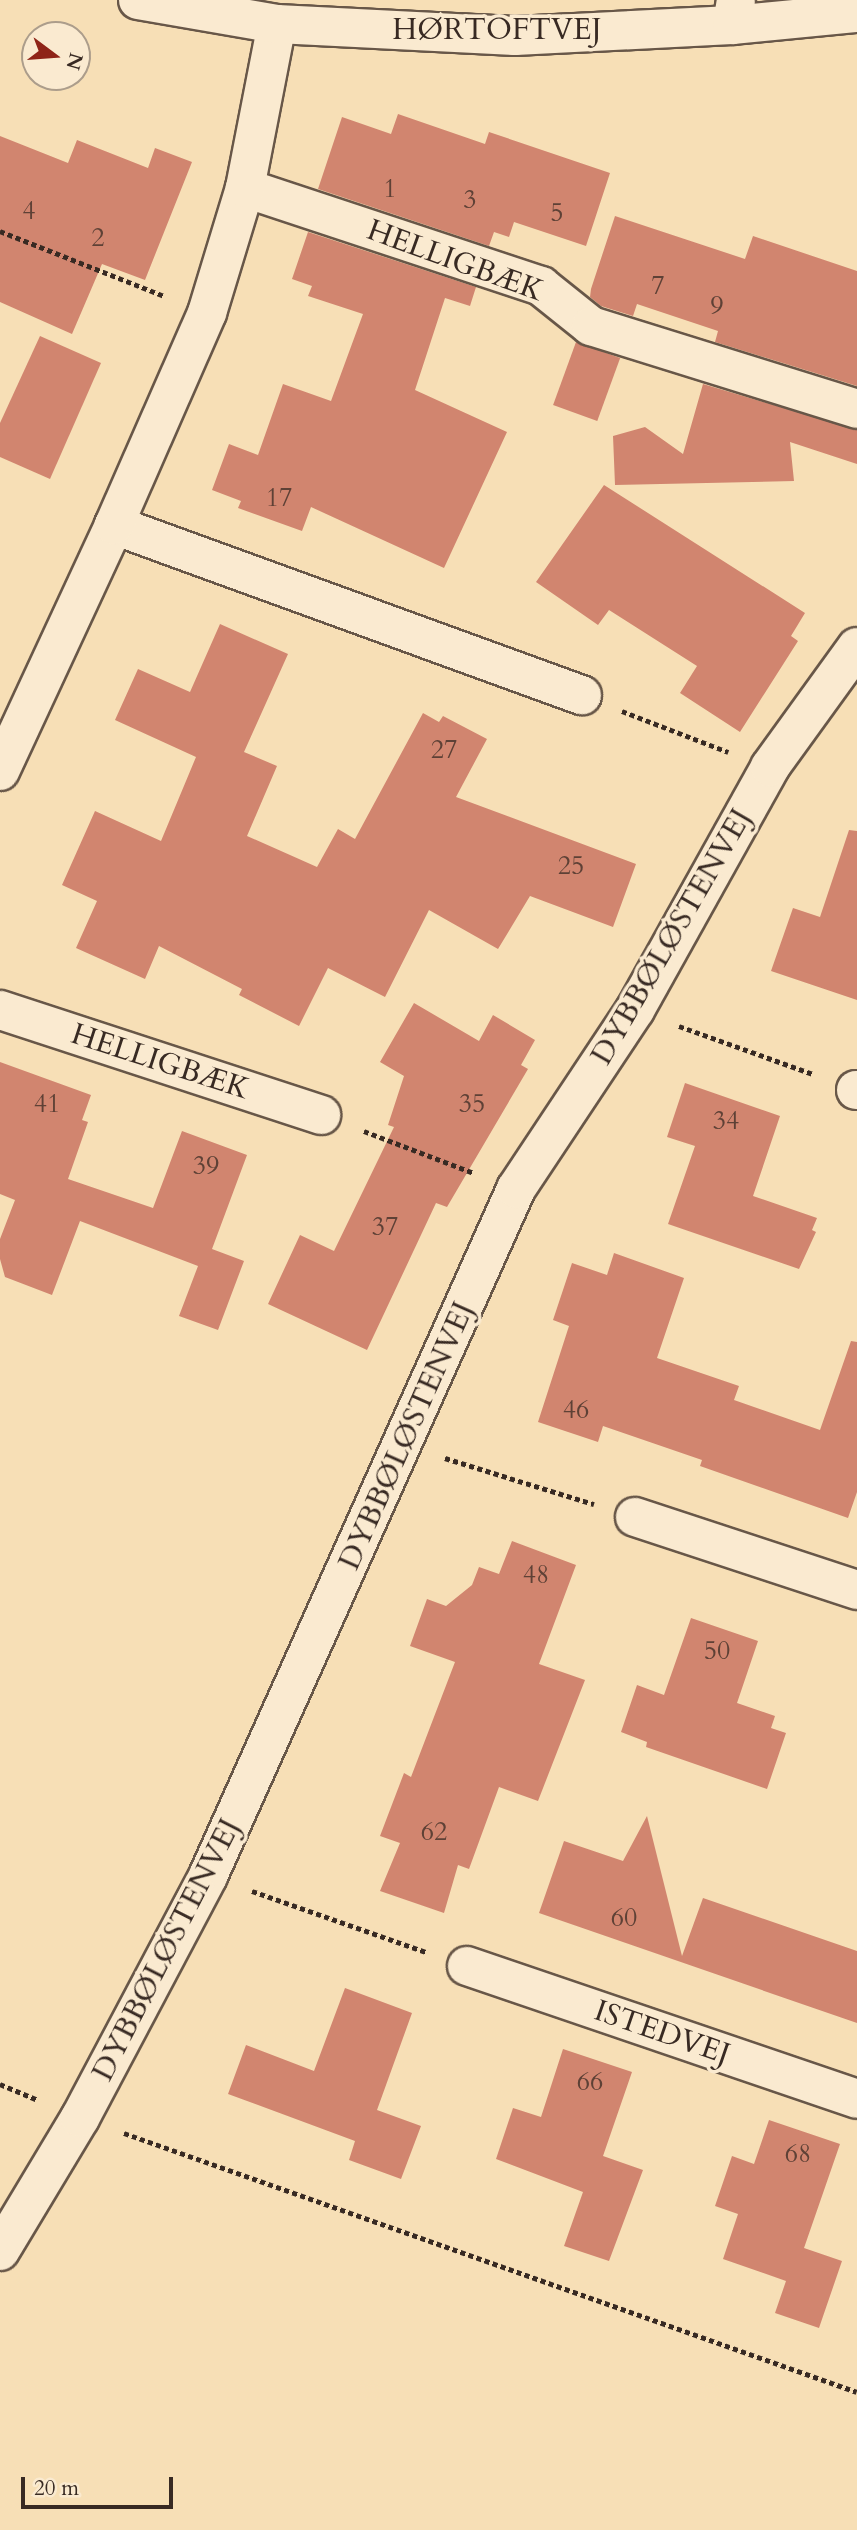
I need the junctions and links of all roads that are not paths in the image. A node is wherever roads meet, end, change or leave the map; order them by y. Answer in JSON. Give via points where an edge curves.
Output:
{"nodes":[{"id":1,"x":138,"y":0,"type":"edge"},
{"id":2,"x":734,"y":12,"type":"edge"},
{"id":3,"x":857,"y":13,"type":"edge"},
{"id":4,"x":277,"y":24,"type":"junction"},
{"id":5,"x":245,"y":188,"type":"junction"},
{"id":6,"x":857,"y":409,"type":"edge"},
{"id":7,"x":114,"y":525,"type":"junction"},
{"id":8,"x":857,"y":647,"type":"edge"},
{"id":9,"x":582,"y":695,"type":"road end"},
{"id":10,"x":0,"y":771,"type":"edge"},
{"id":11,"x":0,"y":1010,"type":"edge"},
{"id":12,"x":321,"y":1115,"type":"road end"},
{"id":13,"x":635,"y":1517,"type":"road end"},
{"id":14,"x":857,"y":1590,"type":"edge"},
{"id":15,"x":467,"y":1966,"type":"road end"},
{"id":16,"x":857,"y":2099,"type":"edge"},
{"id":17,"x":0,"y":2251,"type":"edge"}],
"edges":[{"from":1,"to":4,"type":"street","name":"HØRTOFTVEJ"},
{"from":2,"to":3,"type":"street","name":"HØRTOFTVEJ"},
{"from":2,"to":4,"type":"street","name":"HØRTOFTVEJ","via":[[515,36]]},
{"from":4,"to":5,"type":"street"},
{"from":5,"to":6,"type":"street","name":"HELLIGBÆK","via":[[541,286],[591,326]]},
{"from":5,"to":7,"type":"street","via":[[207,313]]},
{"from":7,"to":9,"type":"street"},
{"from":7,"to":10,"type":"street"},
{"from":8,"to":17,"type":"street","name":"DYBBØLØSTENVEJ","via":[[770,768],[635,1010],[516,1189],[208,1876],[80,2118]]},
{"from":11,"to":12,"type":"street","name":"HELLIGBÆK"},
{"from":13,"to":14,"type":"street"},
{"from":15,"to":16,"type":"street","name":"ISTEDVEJ"}]}
